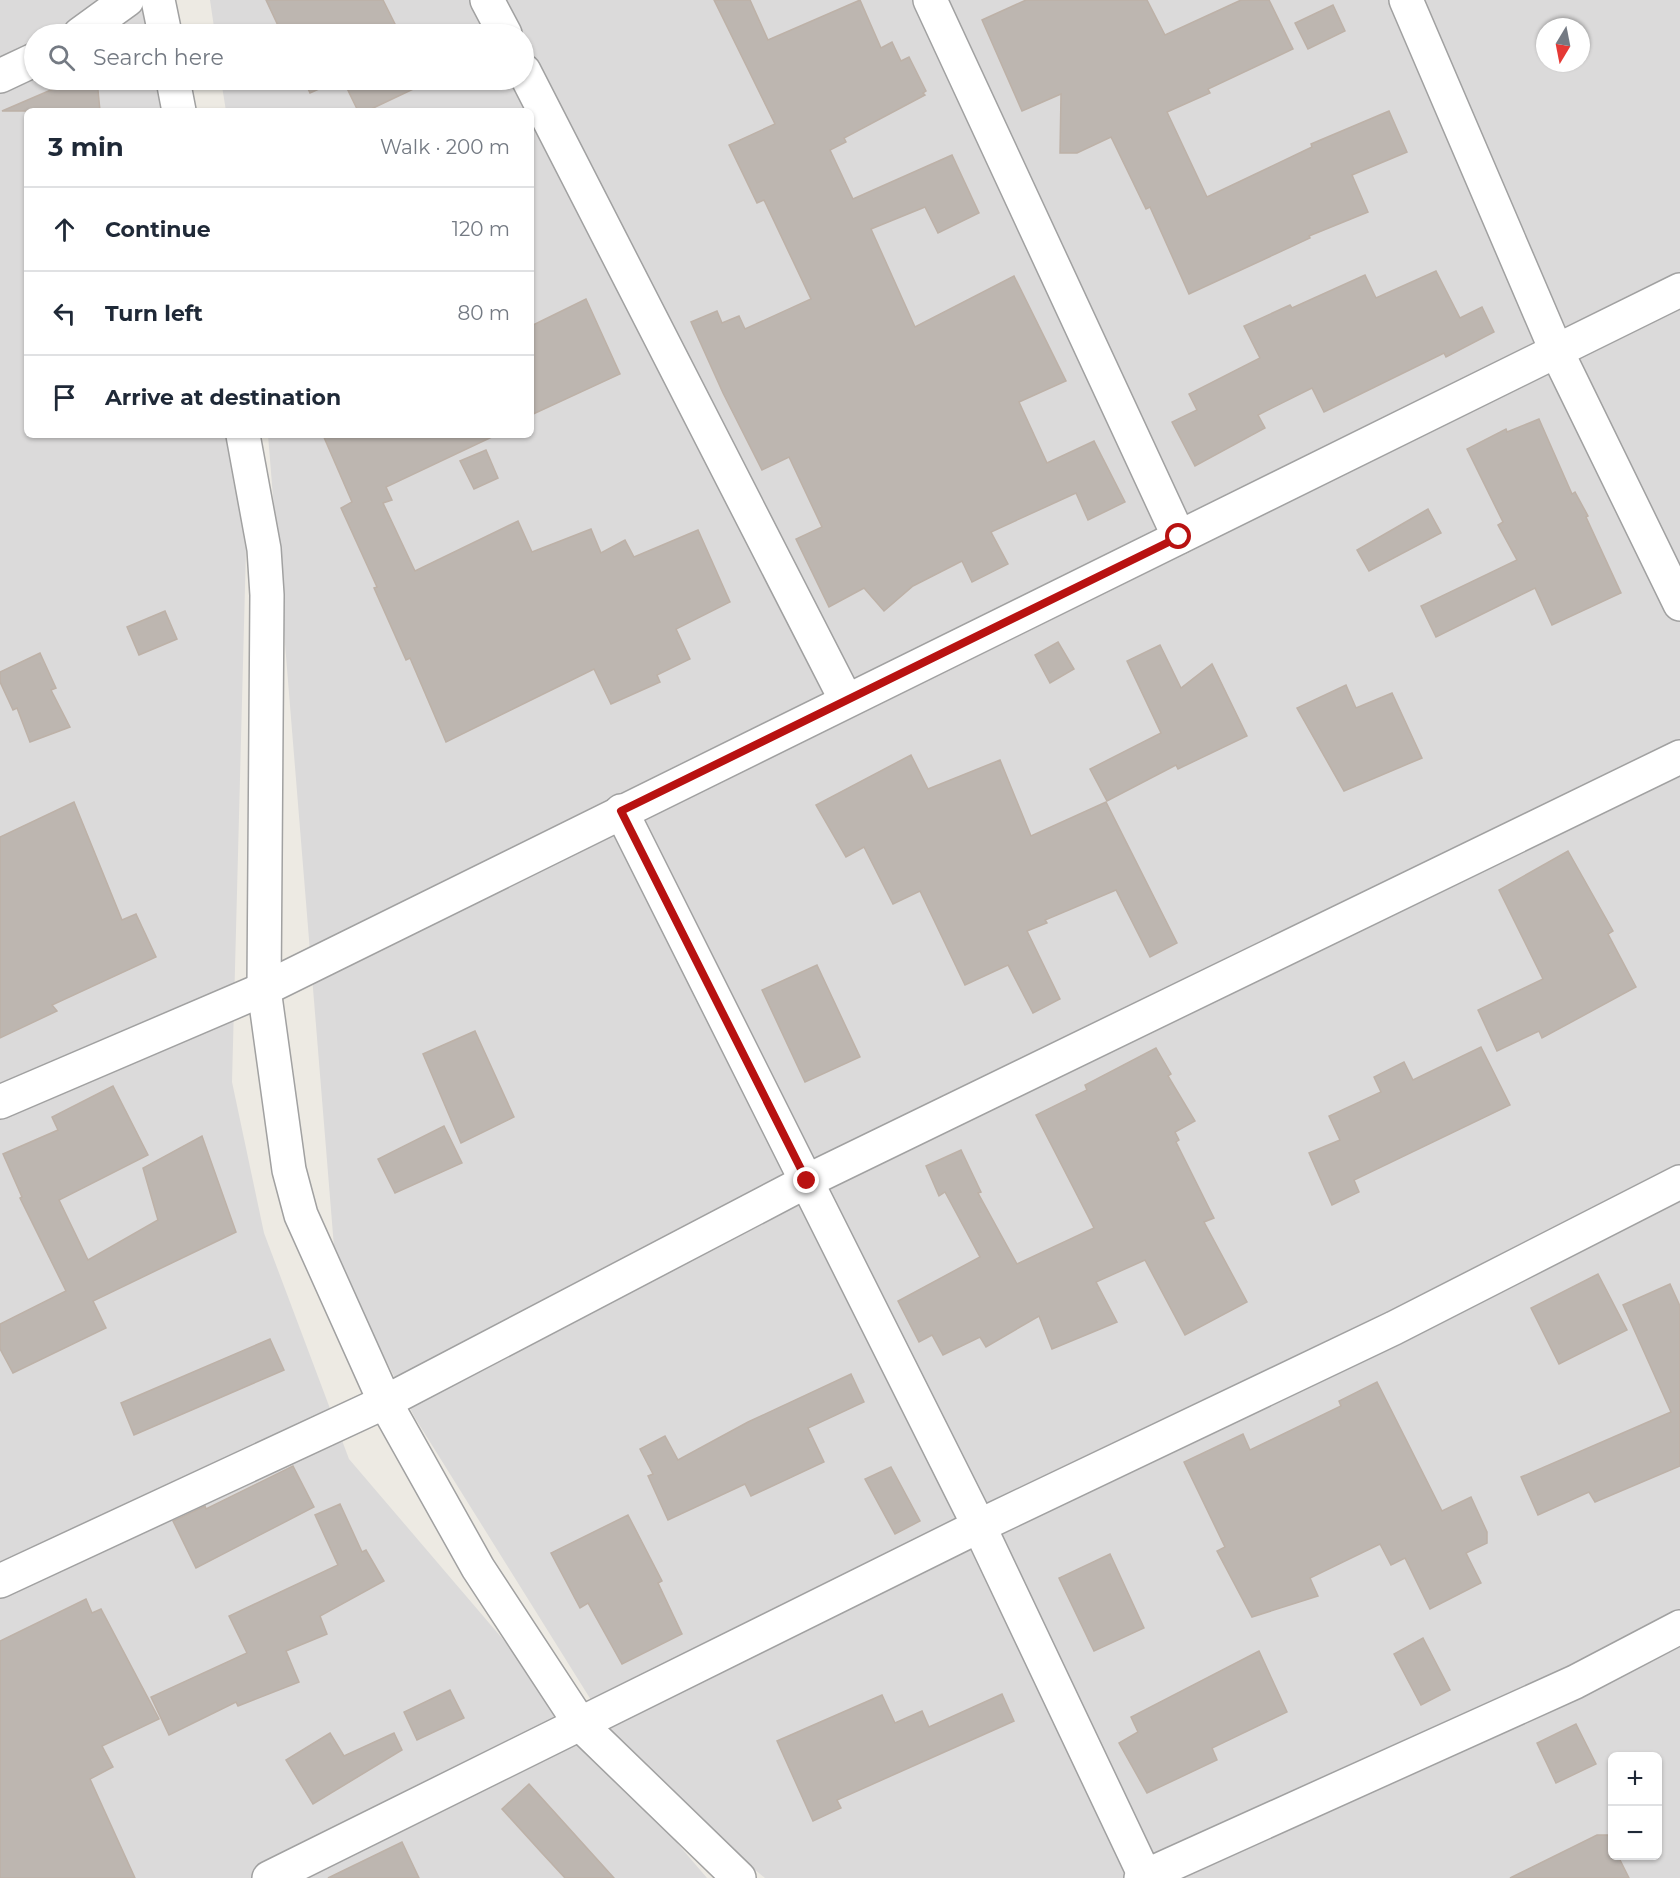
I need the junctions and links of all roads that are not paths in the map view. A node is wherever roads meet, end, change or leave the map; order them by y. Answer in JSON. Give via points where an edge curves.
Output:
{"nodes":[{"id":1,"x":127,"y":0,"type":"edge"},
{"id":2,"x":158,"y":0,"type":"edge"},
{"id":3,"x":487,"y":0,"type":"edge"},
{"id":4,"x":930,"y":0,"type":"edge"},
{"id":5,"x":1406,"y":0,"type":"edge"},
{"id":6,"x":94,"y":24,"type":"edge"},
{"id":7,"x":163,"y":24,"type":"edge"},
{"id":8,"x":500,"y":24,"type":"edge"},
{"id":9,"x":24,"y":65,"type":"edge"},
{"id":10,"x":0,"y":76,"type":"edge"},
{"id":11,"x":175,"y":90,"type":"edge"},
{"id":12,"x":534,"y":90,"type":"edge"},
{"id":13,"x":178,"y":108,"type":"edge"},
{"id":14,"x":1680,"y":290,"type":"edge"},
{"id":15,"x":1556,"y":350,"type":"junction"},
{"id":16,"x":244,"y":438,"type":"edge"},
{"id":17,"x":1179,"y":537,"type":"junction"},
{"id":18,"x":1680,"y":604,"type":"edge"},
{"id":19,"x":846,"y":700,"type":"junction"},
{"id":20,"x":1680,"y":757,"type":"edge"},
{"id":21,"x":621,"y":811,"type":"junction"},
{"id":22,"x":264,"y":989,"type":"junction"},
{"id":23,"x":0,"y":1102,"type":"edge"},
{"id":24,"x":807,"y":1181,"type":"junction"},
{"id":25,"x":1680,"y":1182,"type":"edge"},
{"id":26,"x":385,"y":1402,"type":"junction"},
{"id":27,"x":979,"y":1526,"type":"junction"},
{"id":28,"x":0,"y":1581,"type":"edge"},
{"id":29,"x":1680,"y":1627,"type":"edge"},
{"id":30,"x":581,"y":1725,"type":"junction"},
{"id":31,"x":1143,"y":1877,"type":"edge"},
{"id":32,"x":269,"y":1878,"type":"edge"},
{"id":33,"x":739,"y":1878,"type":"edge"}],
"edges":[{"from":1,"to":6,"type":"street"},
{"from":2,"to":7,"type":"street"},
{"from":3,"to":8,"type":"street"},
{"from":4,"to":17,"type":"street"},
{"from":5,"to":15,"type":"street"},
{"from":9,"to":10,"type":"street"},
{"from":11,"to":13,"type":"street"},
{"from":12,"to":19,"type":"street"},
{"from":14,"to":15,"type":"street"},
{"from":15,"to":17,"type":"street"},
{"from":15,"to":18,"type":"street"},
{"from":16,"to":22,"type":"street","via":[[264,549],[267,595]]},
{"from":17,"to":19,"type":"street"},
{"from":19,"to":21,"type":"street"},
{"from":20,"to":24,"type":"street"},
{"from":21,"to":22,"type":"street"},
{"from":21,"to":24,"type":"street"},
{"from":22,"to":23,"type":"street"},
{"from":22,"to":26,"type":"street","via":[[289,1170],[301,1215]]},
{"from":24,"to":26,"type":"street"},
{"from":24,"to":27,"type":"street"},
{"from":25,"to":27,"type":"street","via":[[1394,1328]]},
{"from":26,"to":28,"type":"street"},
{"from":26,"to":30,"type":"street","via":[[478,1568]]},
{"from":27,"to":30,"type":"street"},
{"from":27,"to":31,"type":"street"},
{"from":29,"to":31,"type":"street","via":[[1564,1687]]},
{"from":30,"to":32,"type":"street"},
{"from":30,"to":33,"type":"street"}]}
